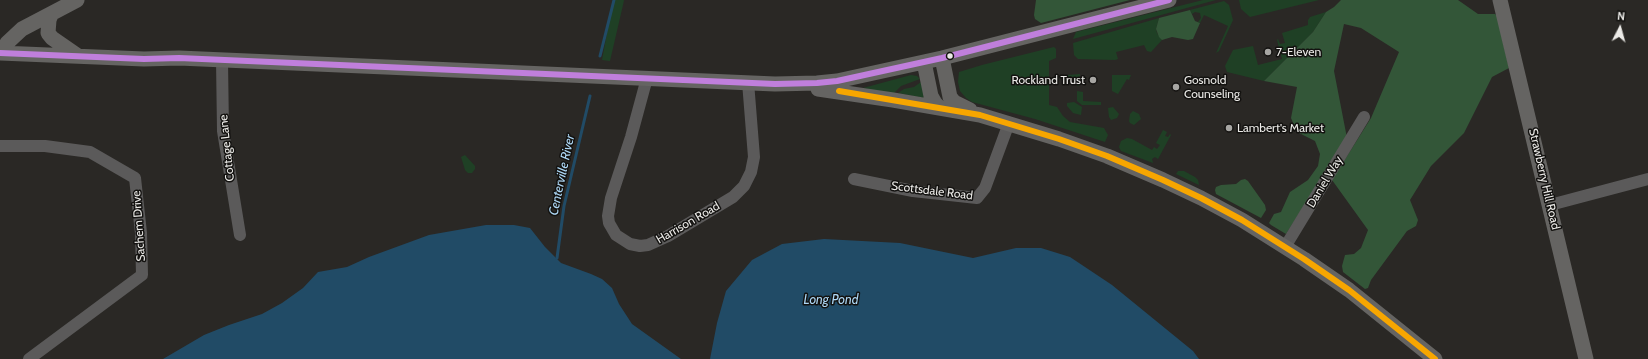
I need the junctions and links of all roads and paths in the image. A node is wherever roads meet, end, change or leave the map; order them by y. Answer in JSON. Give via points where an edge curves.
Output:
{"nodes":[{"id":1,"x":77,"y":0,"type":"edge"},
{"id":2,"x":1169,"y":0,"type":"edge"},
{"id":3,"x":1500,"y":0,"type":"edge"},
{"id":4,"x":51,"y":15,"type":"junction"},
{"id":5,"x":1,"y":53,"type":"edge"},
{"id":6,"x":78,"y":56,"type":"junction"},
{"id":7,"x":942,"y":58,"type":"junction"},
{"id":8,"x":222,"y":60,"type":"junction"},
{"id":9,"x":924,"y":62,"type":"junction"},
{"id":10,"x":647,"y":78,"type":"junction"},
{"id":11,"x":748,"y":82,"type":"junction"},
{"id":12,"x":775,"y":84,"type":"junction"},
{"id":13,"x":940,"y":108,"type":"junction"},
{"id":14,"x":980,"y":115,"type":"junction"},
{"id":15,"x":1364,"y":117,"type":"dead end"},
{"id":16,"x":1009,"y":123,"type":"junction"},
{"id":17,"x":0,"y":146,"type":"edge"},
{"id":18,"x":854,"y":179,"type":"dead end"},
{"id":19,"x":1648,"y":179,"type":"edge"},
{"id":20,"x":1550,"y":205,"type":"junction"},
{"id":21,"x":240,"y":235,"type":"dead end"},
{"id":22,"x":1285,"y":247,"type":"junction"},
{"id":23,"x":29,"y":359,"type":"edge"},
{"id":24,"x":1435,"y":359,"type":"edge"},
{"id":25,"x":1586,"y":359,"type":"edge"}],
"edges":[{"from":1,"to":4,"type":"main road"},
{"from":2,"to":7,"type":"main road"},
{"from":3,"to":20,"type":"main road","name":"Strawberry Hill Road"},
{"from":4,"to":5,"type":"main road","via":[[14,35]]},
{"from":4,"to":6,"type":"main road","via":[[48,33]]},
{"from":5,"to":6,"type":"main road"},
{"from":6,"to":8,"type":"main road"},
{"from":7,"to":9,"type":"main road"},
{"from":7,"to":14,"type":"main road","via":[[948,92],[952,99]]},
{"from":8,"to":10,"type":"main road"},
{"from":8,"to":21,"type":"street","name":"Cottage Lane","via":[[223,132]]},
{"from":9,"to":12,"type":"main road","via":[[837,81]]},
{"from":9,"to":13,"type":"main road","via":[[931,96]]},
{"from":10,"to":11,"type":"main road"},
{"from":10,"to":11,"type":"street","name":"Harrison Road","via":[[611,198],[608,216],[608,223],[616,235],[630,244],[640,246],[668,236],[733,197],[744,186],[751,172],[754,157]]},
{"from":11,"to":12,"type":"main road"},
{"from":12,"to":13,"type":"main road"},
{"from":13,"to":14,"type":"main road"},
{"from":14,"to":16,"type":"main road"},
{"from":15,"to":22,"type":"street","name":"Daniel Way"},
{"from":16,"to":18,"type":"street","name":"Scottsdale Road","via":[[986,188],[978,198],[912,191]]},
{"from":16,"to":22,"type":"main road","via":[[1107,156],[1163,180],[1208,202]]},
{"from":17,"to":23,"type":"street","name":"Sachem Drive","via":[[45,146],[90,152],[135,178],[142,275]]},
{"from":19,"to":20,"type":"street"},
{"from":20,"to":25,"type":"main road","name":"Strawberry Hill Road"},
{"from":22,"to":24,"type":"main road","via":[[1349,290]]}]}
